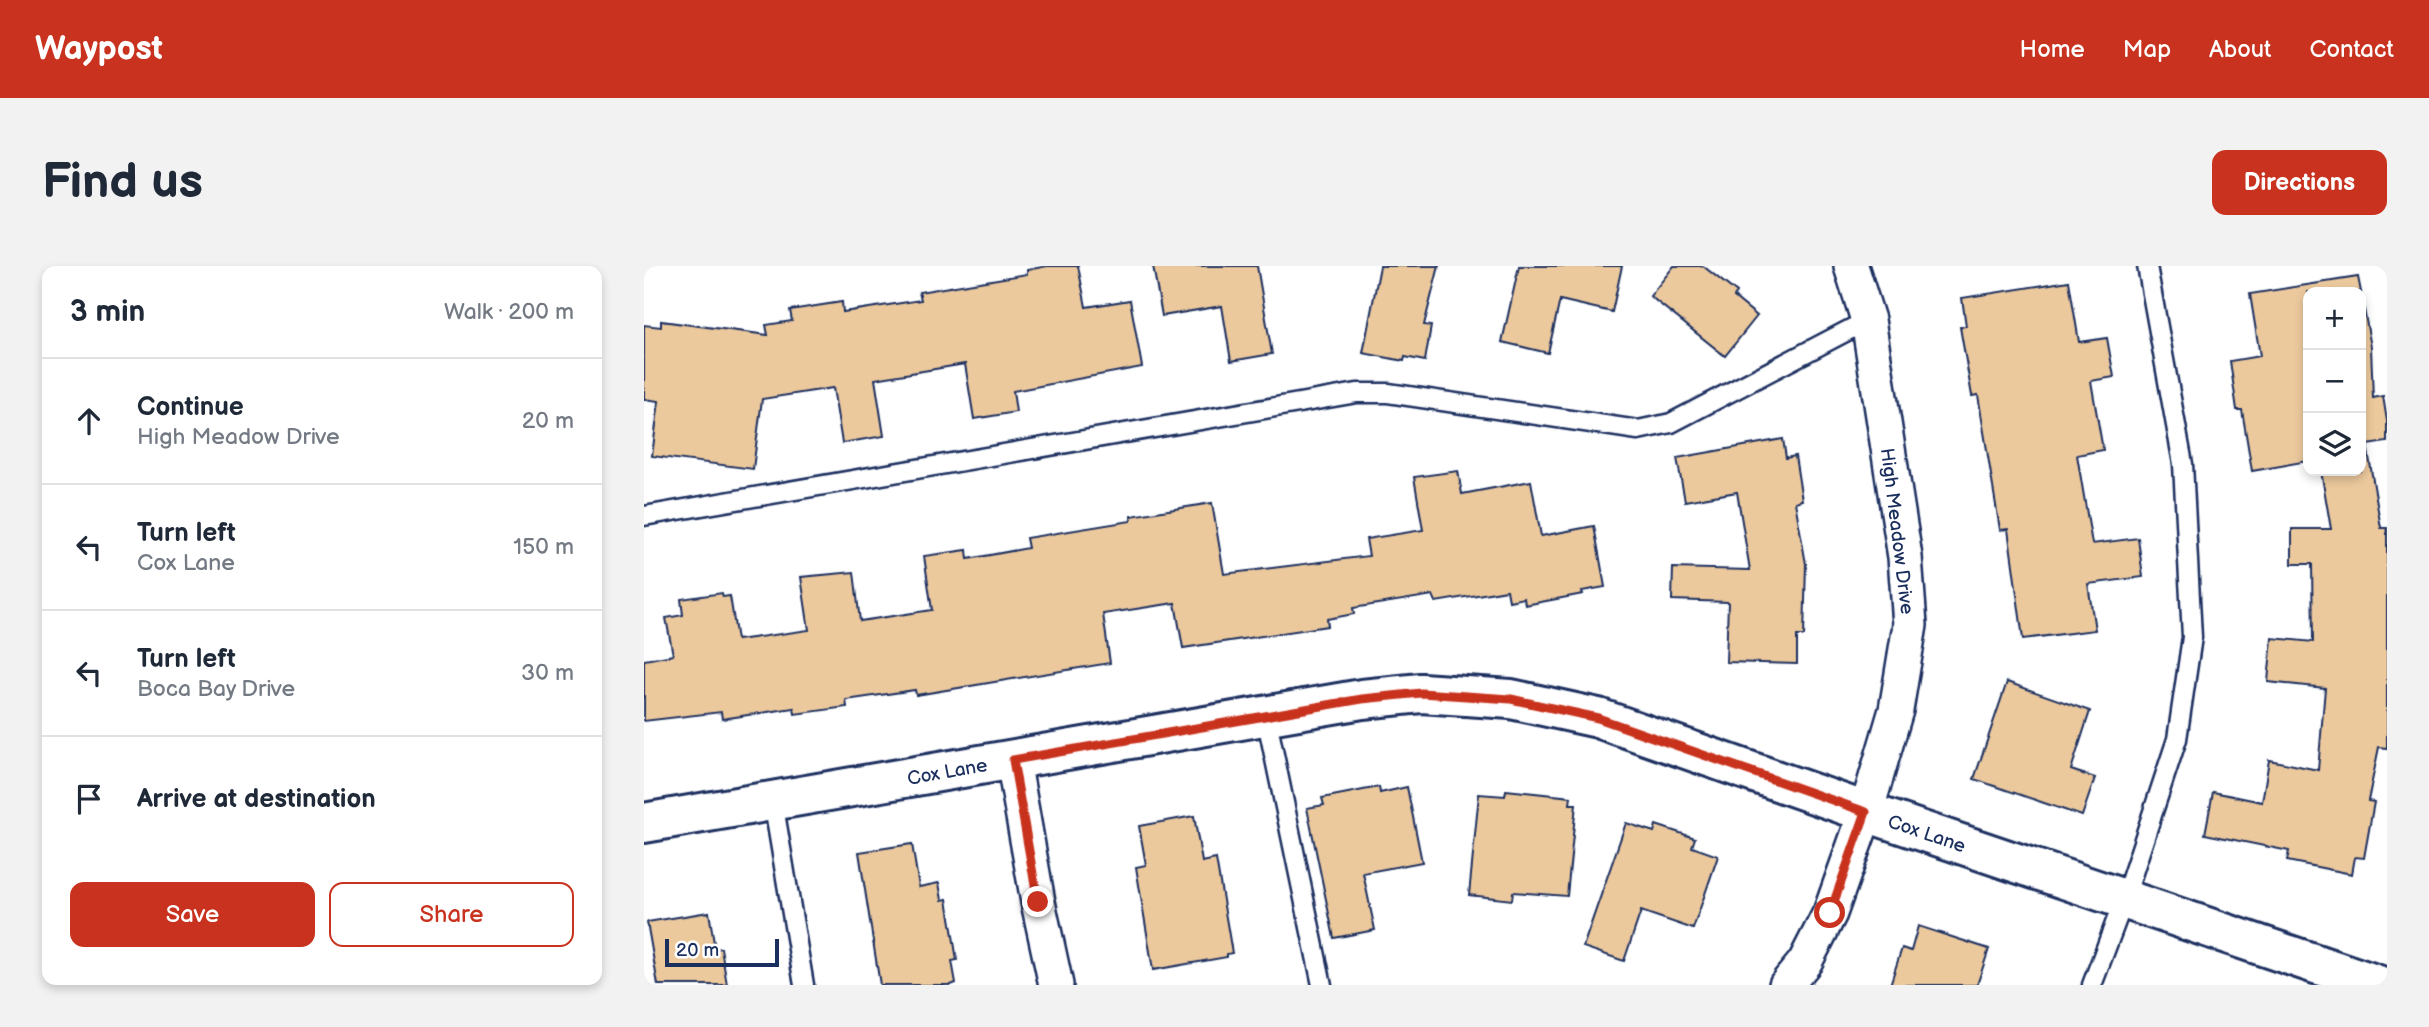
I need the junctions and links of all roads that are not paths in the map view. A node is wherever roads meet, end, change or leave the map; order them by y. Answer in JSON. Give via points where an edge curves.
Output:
{"nodes":[{"id":1,"x":1851,"y":266,"type":"edge"},
{"id":2,"x":2147,"y":266,"type":"edge"},
{"id":3,"x":1868,"y":320,"type":"junction"},
{"id":4,"x":644,"y":516,"type":"edge"},
{"id":5,"x":1266,"y":716,"type":"junction"},
{"id":6,"x":1013,"y":760,"type":"junction"},
{"id":7,"x":773,"y":801,"type":"junction"},
{"id":8,"x":1866,"y":812,"type":"junction"},
{"id":9,"x":644,"y":824,"type":"edge"},
{"id":10,"x":2124,"y":901,"type":"junction"},
{"id":11,"x":804,"y":985,"type":"edge"},
{"id":12,"x":1056,"y":985,"type":"edge"},
{"id":13,"x":1322,"y":985,"type":"edge"},
{"id":14,"x":1786,"y":985,"type":"edge"},
{"id":15,"x":2092,"y":985,"type":"edge"},
{"id":16,"x":2378,"y":985,"type":"edge"}],
"edges":[{"from":1,"to":3,"type":"street","name":"High Meadow Drive"},
{"from":2,"to":10,"type":"lane","via":[[2183,464],[2192,637],[2177,739]]},
{"from":3,"to":4,"type":"lane","via":[[1671,423],[1638,430],[1388,393],[1357,393]]},
{"from":3,"to":8,"type":"street","name":"High Meadow Drive","via":[[1905,557],[1910,625],[1896,710]]},
{"from":5,"to":6,"type":"street","name":"Cox Lane"},
{"from":5,"to":8,"type":"street","name":"Cox Lane","via":[[1421,693],[1511,699],[1598,718]]},
{"from":5,"to":13,"type":"lane"},
{"from":6,"to":7,"type":"street","name":"Cox Lane"},
{"from":6,"to":12,"type":"street"},
{"from":7,"to":9,"type":"street","name":"Cox Lane"},
{"from":7,"to":11,"type":"lane"},
{"from":8,"to":10,"type":"street","name":"Cox Lane"},
{"from":8,"to":14,"type":"street","name":"High Meadow Drive","via":[[1830,913],[1805,961]]},
{"from":10,"to":15,"type":"lane"},
{"from":10,"to":16,"type":"street","name":"Cox Lane"}]}
